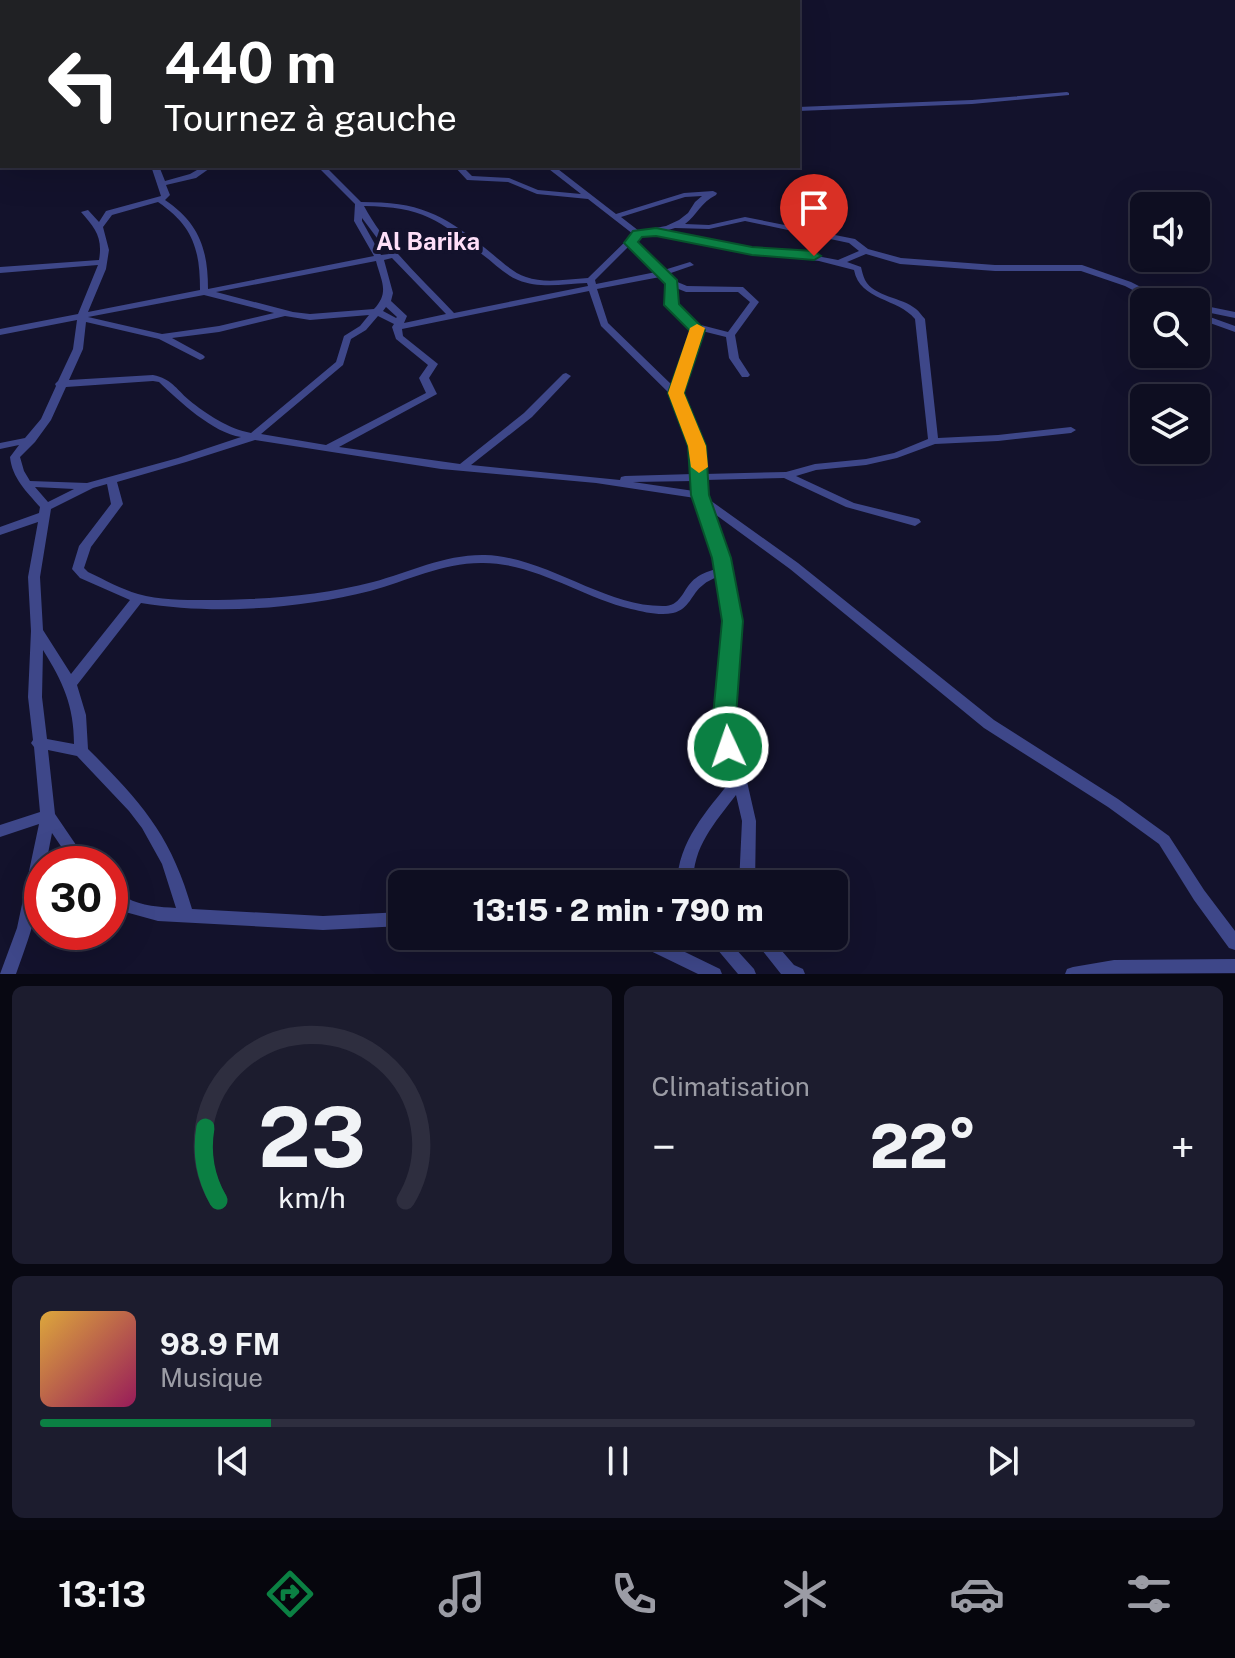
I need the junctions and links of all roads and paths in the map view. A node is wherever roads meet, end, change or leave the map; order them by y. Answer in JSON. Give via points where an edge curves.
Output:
{"nodes":[{"id":1,"x":1067,"y":94,"type":"dead end"},
{"id":2,"x":800,"y":109,"type":"edge"},
{"id":3,"x":156,"y":168,"type":"edge"},
{"id":4,"x":206,"y":168,"type":"edge"},
{"id":5,"x":323,"y":168,"type":"edge"},
{"id":6,"x":460,"y":168,"type":"edge"},
{"id":7,"x":552,"y":168,"type":"edge"},
{"id":8,"x":162,"y":184,"type":"junction"},
{"id":9,"x":589,"y":197,"type":"junction"},
{"id":10,"x":160,"y":200,"type":"junction"},
{"id":11,"x":359,"y":204,"type":"junction"},
{"id":12,"x":602,"y":207,"type":"junction"},
{"id":13,"x":642,"y":208,"type":"junction"},
{"id":14,"x":85,"y":212,"type":"dead end"},
{"id":15,"x":617,"y":216,"type":"junction"},
{"id":16,"x":674,"y":226,"type":"junction"},
{"id":17,"x":99,"y":227,"type":"junction"},
{"id":18,"x":656,"y":232,"type":"junction"},
{"id":19,"x":634,"y":238,"type":"junction"},
{"id":20,"x":865,"y":251,"type":"junction"},
{"id":21,"x":394,"y":255,"type":"junction"},
{"id":22,"x":379,"y":258,"type":"junction"},
{"id":23,"x":103,"y":262,"type":"junction"},
{"id":24,"x":841,"y":262,"type":"junction"},
{"id":25,"x":690,"y":265,"type":"dead end"},
{"id":26,"x":0,"y":270,"type":"edge"},
{"id":27,"x":660,"y":274,"type":"junction"},
{"id":28,"x":592,"y":283,"type":"junction"},
{"id":29,"x":672,"y":283,"type":"junction"},
{"id":30,"x":1134,"y":288,"type":"edge"},
{"id":31,"x":204,"y":292,"type":"junction"},
{"id":32,"x":386,"y":302,"type":"junction"},
{"id":33,"x":1210,"y":310,"type":"edge"},
{"id":34,"x":377,"y":312,"type":"junction"},
{"id":35,"x":285,"y":313,"type":"junction"},
{"id":36,"x":1235,"y":315,"type":"edge"},
{"id":37,"x":452,"y":316,"type":"junction"},
{"id":38,"x":82,"y":317,"type":"junction"},
{"id":39,"x":1210,"y":320,"type":"edge"},
{"id":40,"x":398,"y":325,"type":"junction"},
{"id":41,"x":697,"y":327,"type":"junction"},
{"id":42,"x":1235,"y":329,"type":"edge"},
{"id":43,"x":0,"y":332,"type":"edge"},
{"id":44,"x":730,"y":335,"type":"junction"},
{"id":45,"x":162,"y":337,"type":"junction"},
{"id":46,"x":200,"y":357,"type":"dead end"},
{"id":47,"x":745,"y":375,"type":"dead end"},
{"id":48,"x":566,"y":376,"type":"dead end"},
{"id":49,"x":60,"y":384,"type":"junction"},
{"id":50,"x":676,"y":393,"type":"junction"},
{"id":51,"x":1071,"y":430,"type":"dead end"},
{"id":52,"x":252,"y":437,"type":"junction"},
{"id":53,"x":32,"y":440,"type":"junction"},
{"id":54,"x":933,"y":441,"type":"junction"},
{"id":55,"x":0,"y":446,"type":"edge"},
{"id":56,"x":328,"y":448,"type":"junction"},
{"id":57,"x":464,"y":466,"type":"junction"},
{"id":58,"x":786,"y":475,"type":"junction"},
{"id":59,"x":698,"y":476,"type":"junction"},
{"id":60,"x":111,"y":479,"type":"junction"},
{"id":61,"x":596,"y":480,"type":"junction"},
{"id":62,"x":30,"y":484,"type":"junction"},
{"id":63,"x":89,"y":486,"type":"junction"},
{"id":64,"x":701,"y":498,"type":"junction"},
{"id":65,"x":46,"y":511,"type":"junction"},
{"id":66,"x":915,"y":522,"type":"dead end"},
{"id":67,"x":0,"y":531,"type":"edge"},
{"id":68,"x":724,"y":570,"type":"junction"},
{"id":69,"x":138,"y":599,"type":"junction"},
{"id":70,"x":37,"y":631,"type":"junction"},
{"id":71,"x":71,"y":683,"type":"junction"},
{"id":72,"x":38,"y":743,"type":"junction"},
{"id":73,"x":81,"y":751,"type":"junction"},
{"id":74,"x":738,"y":782,"type":"junction"},
{"id":75,"x":48,"y":815,"type":"junction"},
{"id":76,"x":0,"y":831,"type":"edge"},
{"id":77,"x":69,"y":846,"type":"edge"},
{"id":78,"x":683,"y":870,"type":"edge"},
{"id":79,"x":747,"y":870,"type":"edge"},
{"id":80,"x":128,"y":906,"type":"edge"},
{"id":81,"x":186,"y":915,"type":"junction"},
{"id":82,"x":388,"y":920,"type":"edge"},
{"id":83,"x":1235,"y":943,"type":"edge"},
{"id":84,"x":665,"y":950,"type":"edge"},
{"id":85,"x":727,"y":950,"type":"edge"},
{"id":86,"x":771,"y":950,"type":"edge"},
{"id":87,"x":1235,"y":966,"type":"edge"},
{"id":88,"x":8,"y":974,"type":"edge"},
{"id":89,"x":714,"y":974,"type":"edge"},
{"id":90,"x":748,"y":974,"type":"edge"},
{"id":91,"x":797,"y":974,"type":"edge"},
{"id":92,"x":1073,"y":974,"type":"edge"}],
"edges":[{"from":1,"to":2,"type":"street"},
{"from":3,"to":8,"type":"street"},
{"from":4,"to":8,"type":"street"},
{"from":5,"to":11,"type":"street"},
{"from":6,"to":9,"type":"street","via":[[470,178],[509,180],[537,192]]},
{"from":7,"to":9,"type":"street"},
{"from":8,"to":10,"type":"street","via":[[166,195]]},
{"from":9,"to":12,"type":"street"},
{"from":10,"to":17,"type":"street","via":[[109,213]]},
{"from":10,"to":31,"type":"street","via":[[193,228],[205,259]]},
{"from":11,"to":21,"type":"street"},
{"from":11,"to":22,"type":"street","via":[[358,221]]},
{"from":11,"to":28,"type":"street","via":[[428,211],[522,279]]},
{"from":12,"to":13,"type":"street"},
{"from":12,"to":15,"type":"street"},
{"from":13,"to":15,"type":"street"},
{"from":13,"to":16,"type":"street","via":[[684,195],[713,193],[696,202],[691,216]]},
{"from":14,"to":17,"type":"street"},
{"from":15,"to":19,"type":"street"},
{"from":16,"to":18,"type":"street"},
{"from":16,"to":20,"type":"street","via":[[703,228],[745,219],[852,241]]},
{"from":17,"to":23,"type":"street"},
{"from":18,"to":19,"type":"street"},
{"from":18,"to":24,"type":"street"},
{"from":19,"to":27,"type":"street"},
{"from":19,"to":28,"type":"street"},
{"from":20,"to":24,"type":"street"},
{"from":20,"to":30,"type":"street","via":[[900,261],[1082,268]]},
{"from":21,"to":22,"type":"street"},
{"from":21,"to":37,"type":"street"},
{"from":22,"to":31,"type":"street"},
{"from":22,"to":32,"type":"street","via":[[389,293]]},
{"from":23,"to":26,"type":"street"},
{"from":23,"to":38,"type":"street"},
{"from":24,"to":54,"type":"street","via":[[858,269],[867,288],[913,308],[919,316]]},
{"from":25,"to":27,"type":"street"},
{"from":27,"to":28,"type":"street"},
{"from":27,"to":29,"type":"street"},
{"from":28,"to":37,"type":"street"},
{"from":28,"to":50,"type":"street","via":[[604,324]]},
{"from":29,"to":41,"type":"street","via":[[672,305]]},
{"from":29,"to":44,"type":"street","via":[[686,289],[746,291],[755,306]]},
{"from":31,"to":35,"type":"street"},
{"from":31,"to":38,"type":"street"},
{"from":32,"to":34,"type":"street"},
{"from":32,"to":40,"type":"street","via":[[402,316]]},
{"from":33,"to":36,"type":"street"},
{"from":34,"to":35,"type":"street","via":[[310,317]]},
{"from":34,"to":40,"type":"street"},
{"from":34,"to":52,"type":"street","via":[[347,338],[344,358],[331,372]]},
{"from":35,"to":45,"type":"street"},
{"from":37,"to":40,"type":"street"},
{"from":38,"to":43,"type":"street"},
{"from":38,"to":45,"type":"street"},
{"from":38,"to":49,"type":"street","via":[[78,349]]},
{"from":39,"to":42,"type":"street"},
{"from":40,"to":56,"type":"street","via":[[399,337],[433,364],[424,378],[432,394]]},
{"from":41,"to":44,"type":"street"},
{"from":41,"to":50,"type":"street"},
{"from":44,"to":47,"type":"street","via":[[734,358]]},
{"from":45,"to":46,"type":"street"},
{"from":48,"to":57,"type":"street","via":[[528,415]]},
{"from":49,"to":52,"type":"street","via":[[162,380],[208,418]]},
{"from":49,"to":53,"type":"street"},
{"from":50,"to":59,"type":"street","via":[[697,446]]},
{"from":51,"to":54,"type":"street"},
{"from":52,"to":56,"type":"street"},
{"from":52,"to":60,"type":"street"},
{"from":53,"to":55,"type":"street"},
{"from":53,"to":62,"type":"street","via":[[15,457],[15,467]]},
{"from":54,"to":58,"type":"street","via":[[881,458]]},
{"from":56,"to":57,"type":"street"},
{"from":57,"to":61,"type":"street"},
{"from":58,"to":59,"type":"street"},
{"from":58,"to":66,"type":"street","via":[[850,505]]},
{"from":59,"to":61,"type":"street"},
{"from":59,"to":64,"type":"street"},
{"from":60,"to":63,"type":"street"},
{"from":60,"to":69,"type":"street","via":[[117,504],[85,546],[78,569]]},
{"from":61,"to":64,"type":"street"},
{"from":62,"to":63,"type":"street"},
{"from":62,"to":65,"type":"street"},
{"from":63,"to":65,"type":"street"},
{"from":64,"to":68,"type":"street"},
{"from":64,"to":83,"type":"street","via":[[989,724],[1164,840]]},
{"from":65,"to":67,"type":"street"},
{"from":65,"to":70,"type":"street","via":[[34,577]]},
{"from":68,"to":69,"type":"street","via":[[698,583],[684,602],[667,610],[627,603],[518,562],[485,559],[451,561],[368,587],[319,595],[185,605]]},
{"from":68,"to":74,"type":"street","via":[[732,621],[725,716]]},
{"from":69,"to":71,"type":"street"},
{"from":70,"to":71,"type":"street"},
{"from":70,"to":72,"type":"street"},
{"from":71,"to":73,"type":"street","via":[[82,717]]},
{"from":72,"to":73,"type":"street"},
{"from":72,"to":75,"type":"street"},
{"from":73,"to":81,"type":"street","via":[[141,811],[176,874]]},
{"from":74,"to":78,"type":"street","via":[[695,841]]},
{"from":74,"to":79,"type":"street","via":[[749,821]]},
{"from":75,"to":76,"type":"street"},
{"from":75,"to":77,"type":"street"},
{"from":75,"to":88,"type":"street","via":[[25,928]]},
{"from":80,"to":81,"type":"street"},
{"from":81,"to":82,"type":"street","via":[[323,923]]},
{"from":84,"to":89,"type":"street"},
{"from":85,"to":90,"type":"street"},
{"from":86,"to":91,"type":"street"},
{"from":87,"to":92,"type":"street","via":[[1114,967]]}]}
